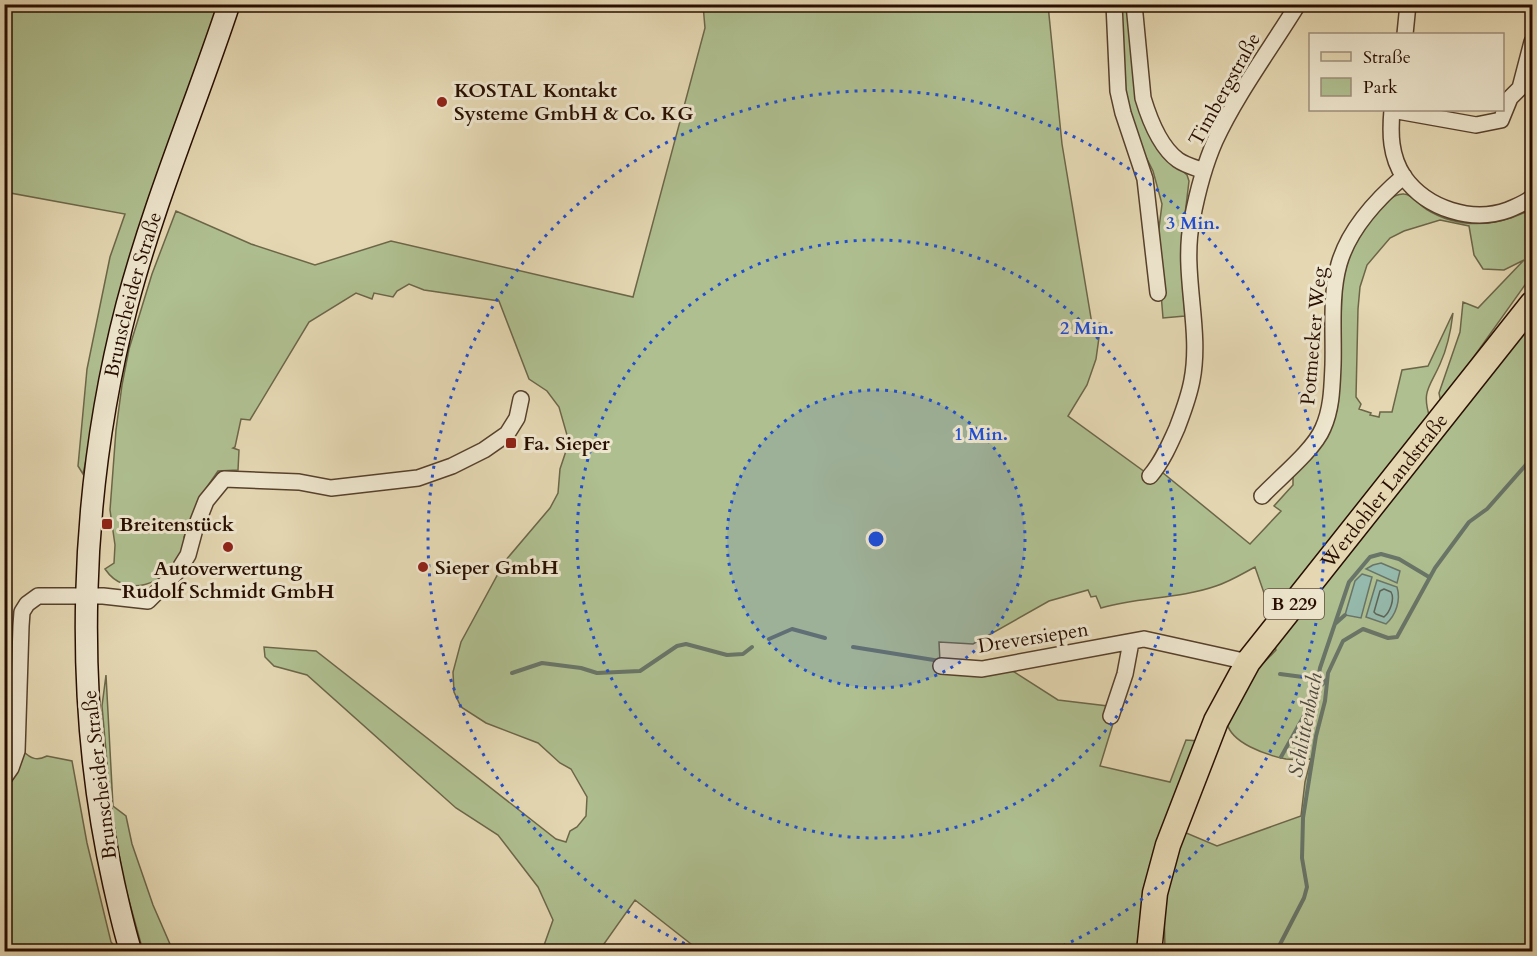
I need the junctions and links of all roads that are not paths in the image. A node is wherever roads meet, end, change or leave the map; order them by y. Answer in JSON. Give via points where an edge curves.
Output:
{"nodes":[{"id":1,"x":230,"y":4,"type":"edge"},
{"id":2,"x":1114,"y":4,"type":"edge"},
{"id":3,"x":1134,"y":4,"type":"edge"},
{"id":4,"x":1298,"y":4,"type":"edge"},
{"id":5,"x":1408,"y":4,"type":"edge"},
{"id":6,"x":1405,"y":33,"type":"edge"},
{"id":7,"x":1533,"y":42,"type":"edge"},
{"id":8,"x":1392,"y":111,"type":"edge"},
{"id":9,"x":1398,"y":111,"type":"edge"},
{"id":10,"x":1204,"y":171,"type":"junction"},
{"id":11,"x":1404,"y":176,"type":"junction"},
{"id":12,"x":1533,"y":196,"type":"edge"},
{"id":13,"x":1158,"y":293,"type":"dead end"},
{"id":14,"x":1533,"y":304,"type":"edge"},
{"id":15,"x":521,"y":399,"type":"dead end"},
{"id":16,"x":1150,"y":476,"type":"dead end"},
{"id":17,"x":1262,"y":496,"type":"dead end"},
{"id":18,"x":86,"y":597,"type":"junction"},
{"id":19,"x":1131,"y":642,"type":"junction"},
{"id":20,"x":1248,"y":662,"type":"junction"},
{"id":21,"x":941,"y":666,"type":"dead end"},
{"id":22,"x":1111,"y":716,"type":"dead end"},
{"id":23,"x":4,"y":778,"type":"edge"},
{"id":24,"x":130,"y":951,"type":"edge"},
{"id":25,"x":1149,"y":951,"type":"edge"}],
"edges":[{"from":1,"to":18,"type":"main road","name":"Brunscheider Straße","via":[[128,304],[103,426]]},
{"from":2,"to":13,"type":"street","via":[[1118,91],[1145,179]]},
{"from":3,"to":10,"type":"street","via":[[1147,112],[1173,156]]},
{"from":4,"to":10,"type":"street","name":"Timbergstraße","via":[[1215,141]]},
{"from":5,"to":6,"type":"street"},
{"from":7,"to":9,"type":"street","via":[[1520,88],[1510,98],[1501,120],[1476,125]]},
{"from":8,"to":11,"type":"street","via":[[1391,146]]},
{"from":10,"to":16,"type":"street","name":"Timbergstraße","via":[[1191,222],[1189,249],[1192,379],[1174,435]]},
{"from":11,"to":12,"type":"street","via":[[1432,202],[1460,213],[1484,216],[1502,212]]},
{"from":11,"to":17,"type":"street","name":"Potmecker Weg","via":[[1363,218],[1339,264],[1334,292],[1331,399],[1323,428],[1312,446]]},
{"from":14,"to":20,"type":"main road","name":"Werdohler Landstraße","number":"B 229"},
{"from":15,"to":18,"type":"street","via":[[517,418],[507,434],[452,466],[418,478],[332,488],[299,482],[224,480],[206,501],[188,555],[178,571],[148,601]]},
{"from":18,"to":23,"type":"street","via":[[38,596],[22,612],[17,751]]},
{"from":18,"to":24,"type":"main road","name":"Brunscheider Straße","via":[[93,760],[104,842]]},
{"from":19,"to":20,"type":"street","name":"Dreversiepen","via":[[1144,639]]},
{"from":19,"to":21,"type":"street","name":"Dreversiepen","via":[[982,669]]},
{"from":19,"to":22,"type":"street"},
{"from":20,"to":25,"type":"main road","name":"Werdohler Landstraße","number":"B 229","via":[[1216,721],[1168,845],[1155,893]]}]}
